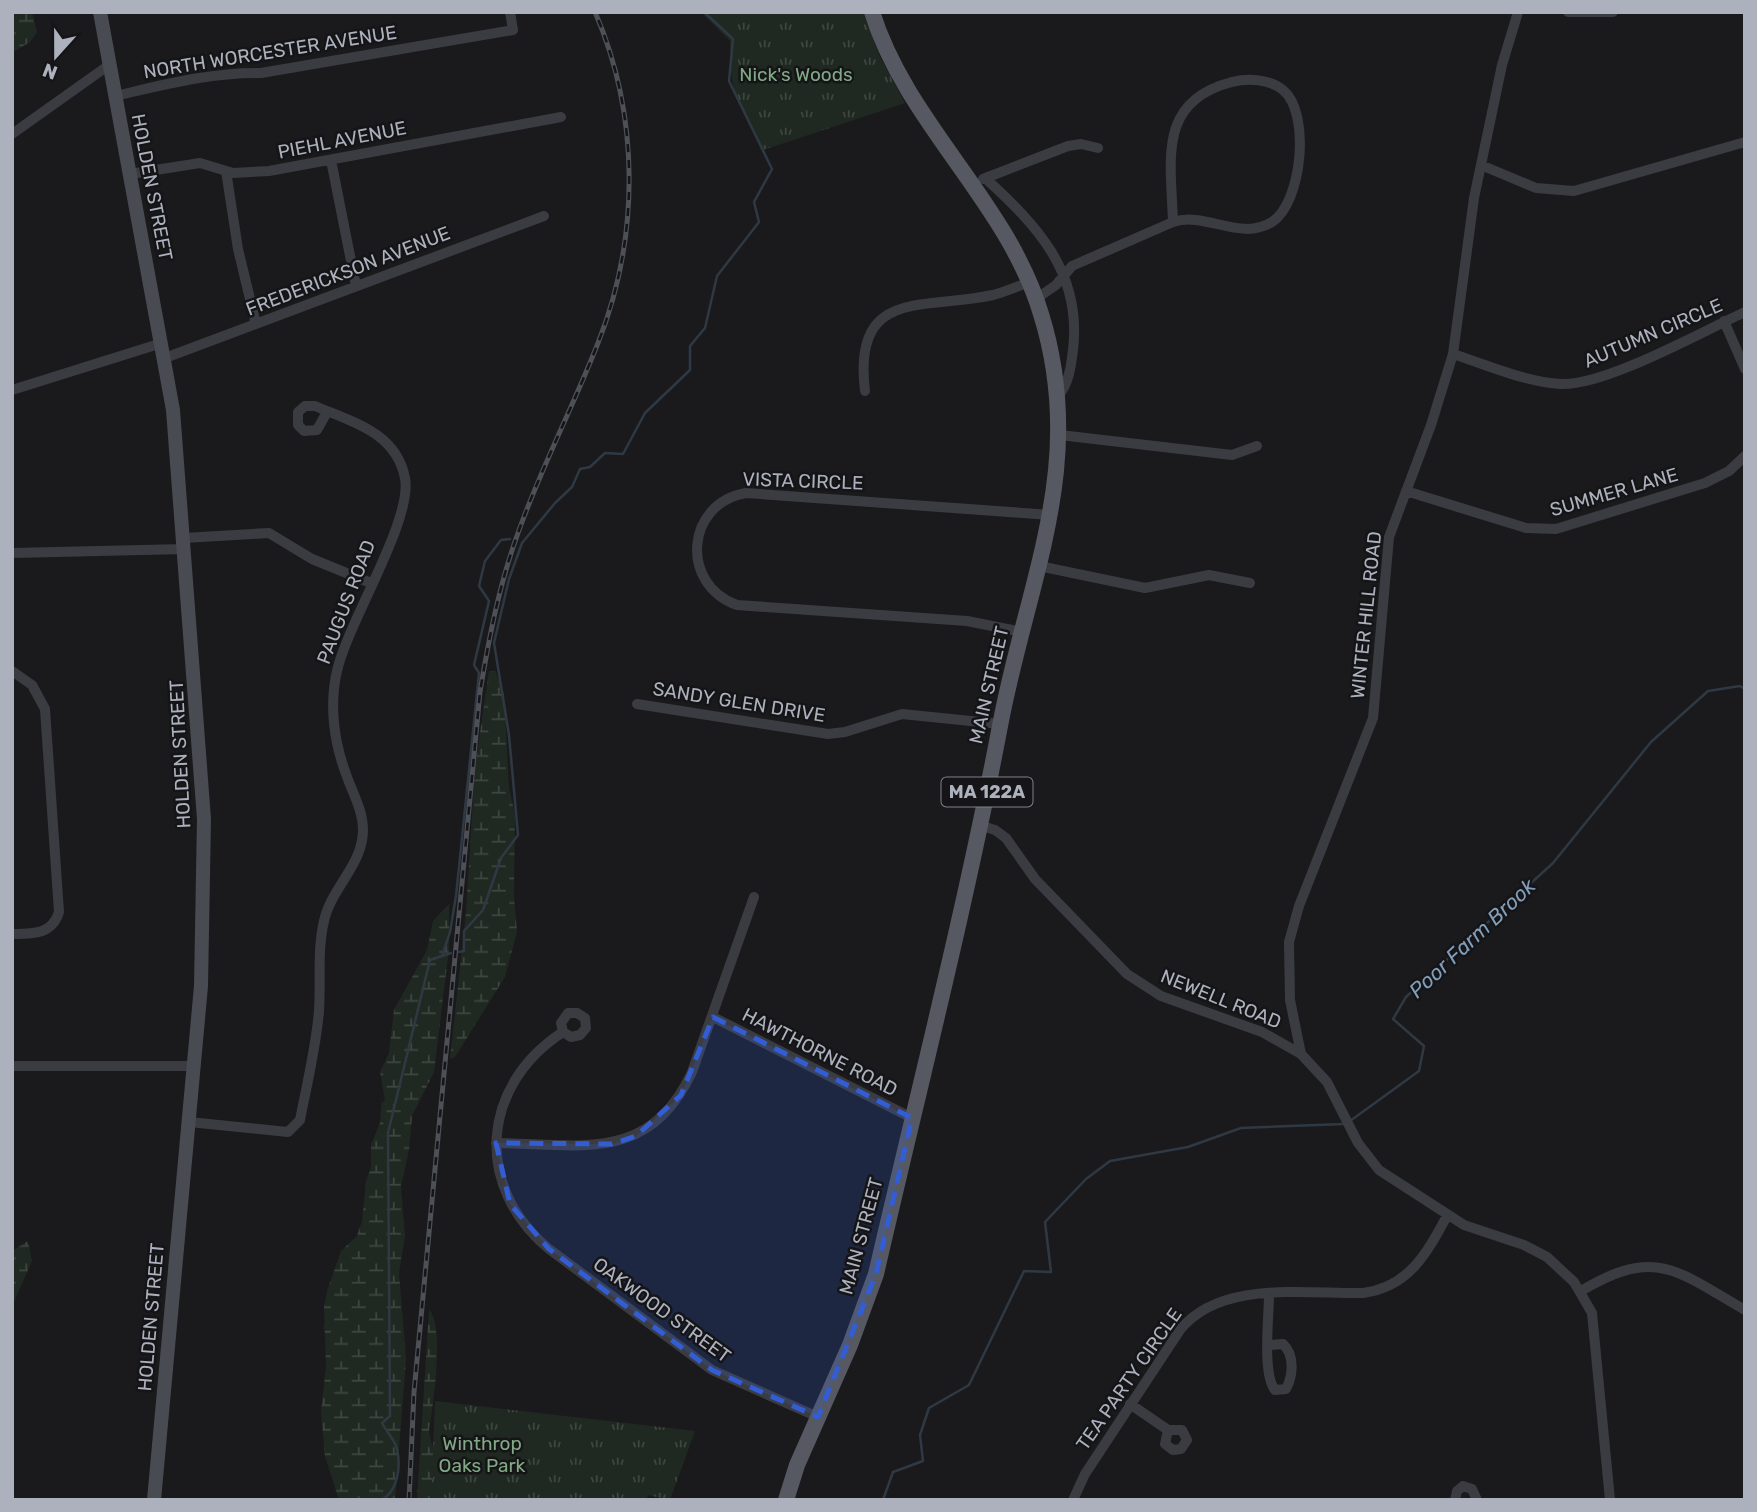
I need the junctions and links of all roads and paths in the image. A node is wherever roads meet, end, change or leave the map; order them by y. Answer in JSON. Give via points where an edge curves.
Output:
{"nodes":[{"id":1,"x":100,"y":12,"type":"edge"},
{"id":2,"x":510,"y":12,"type":"edge"},
{"id":3,"x":872,"y":12,"type":"edge"},
{"id":4,"x":1518,"y":12,"type":"edge"},
{"id":5,"x":1568,"y":12,"type":"edge"},
{"id":6,"x":1613,"y":12,"type":"edge"},
{"id":7,"x":109,"y":65,"type":"junction"},
{"id":8,"x":115,"y":96,"type":"junction"},
{"id":9,"x":561,"y":117,"type":"dead end"},
{"id":10,"x":12,"y":134,"type":"edge"},
{"id":11,"x":1745,"y":142,"type":"edge"},
{"id":12,"x":1098,"y":148,"type":"dead end"},
{"id":13,"x":331,"y":160,"type":"junction"},
{"id":14,"x":1481,"y":165,"type":"junction"},
{"id":15,"x":226,"y":171,"type":"junction"},
{"id":16,"x":130,"y":174,"type":"junction"},
{"id":17,"x":979,"y":181,"type":"junction"},
{"id":18,"x":544,"y":216,"type":"dead end"},
{"id":19,"x":1173,"y":222,"type":"junction"},
{"id":20,"x":1063,"y":275,"type":"junction"},
{"id":21,"x":1029,"y":282,"type":"junction"},
{"id":22,"x":356,"y":286,"type":"junction"},
{"id":23,"x":1036,"y":299,"type":"junction"},
{"id":24,"x":1745,"y":312,"type":"edge"},
{"id":25,"x":1724,"y":321,"type":"junction"},
{"id":26,"x":256,"y":324,"type":"junction"},
{"id":27,"x":163,"y":350,"type":"junction"},
{"id":28,"x":1452,"y":354,"type":"junction"},
{"id":29,"x":1745,"y":369,"type":"edge"},
{"id":30,"x":12,"y":390,"type":"edge"},
{"id":31,"x":865,"y":391,"type":"dead end"},
{"id":32,"x":1058,"y":396,"type":"junction"},
{"id":33,"x":327,"y":412,"type":"dead end"},
{"id":34,"x":1060,"y":435,"type":"junction"},
{"id":35,"x":1258,"y":446,"type":"dead end"},
{"id":36,"x":1745,"y":456,"type":"edge"},
{"id":37,"x":1406,"y":491,"type":"junction"},
{"id":38,"x":1051,"y":515,"type":"junction"},
{"id":39,"x":184,"y":543,"type":"junction"},
{"id":40,"x":12,"y":552,"type":"edge"},
{"id":41,"x":1039,"y":566,"type":"junction"},
{"id":42,"x":371,"y":583,"type":"junction"},
{"id":43,"x":1250,"y":583,"type":"dead end"},
{"id":44,"x":1023,"y":632,"type":"junction"},
{"id":45,"x":12,"y":671,"type":"edge"},
{"id":46,"x":637,"y":704,"type":"dead end"},
{"id":47,"x":1000,"y":724,"type":"junction"},
{"id":48,"x":979,"y":825,"type":"junction"},
{"id":49,"x":754,"y":897,"type":"dead end"},
{"id":50,"x":12,"y":934,"type":"edge"},
{"id":51,"x":713,"y":1017,"type":"junction"},
{"id":52,"x":564,"y":1032,"type":"dead end"},
{"id":53,"x":1301,"y":1054,"type":"junction"},
{"id":54,"x":12,"y":1066,"type":"edge"},
{"id":55,"x":194,"y":1066,"type":"junction"},
{"id":56,"x":912,"y":1118,"type":"junction"},
{"id":57,"x":189,"y":1122,"type":"junction"},
{"id":58,"x":496,"y":1143,"type":"junction"},
{"id":59,"x":1447,"y":1216,"type":"junction"},
{"id":60,"x":1581,"y":1291,"type":"junction"},
{"id":61,"x":1269,"y":1295,"type":"junction"},
{"id":62,"x":1745,"y":1310,"type":"edge"},
{"id":63,"x":1269,"y":1345,"type":"junction"},
{"id":64,"x":1130,"y":1404,"type":"junction"},
{"id":65,"x":818,"y":1418,"type":"junction"},
{"id":66,"x":1168,"y":1430,"type":"dead end"},
{"id":67,"x":154,"y":1500,"type":"edge"},
{"id":68,"x":786,"y":1500,"type":"edge"},
{"id":69,"x":1073,"y":1500,"type":"edge"},
{"id":70,"x":1455,"y":1500,"type":"edge"},
{"id":71,"x":1477,"y":1500,"type":"edge"},
{"id":72,"x":1610,"y":1500,"type":"edge"}],
"edges":[{"from":1,"to":7,"type":"main road","name":"HOLDEN STREET"},
{"from":2,"to":8,"type":"street","name":"NORTH WORCESTER AVENUE","via":[[513,30]]},
{"from":3,"to":17,"type":"main road","name":"MAIN STREET","number":"MA 122A","via":[[883,44],[913,100]]},
{"from":4,"to":14,"type":"street","name":"WINTER HILL ROAD"},
{"from":5,"to":6,"type":"street"},
{"from":7,"to":8,"type":"main road","name":"HOLDEN STREET"},
{"from":7,"to":10,"type":"street"},
{"from":8,"to":16,"type":"main road","name":"HOLDEN STREET"},
{"from":9,"to":13,"type":"street","name":"PIEHL AVENUE"},
{"from":11,"to":14,"type":"street","via":[[1574,191],[1536,188]]},
{"from":12,"to":17,"type":"street","via":[[1082,144],[1061,148]]},
{"from":13,"to":15,"type":"street","name":"PIEHL AVENUE","via":[[250,174]]},
{"from":13,"to":22,"type":"street"},
{"from":14,"to":28,"type":"street","name":"WINTER HILL ROAD"},
{"from":15,"to":16,"type":"street","name":"PIEHL AVENUE","via":[[200,163]]},
{"from":15,"to":26,"type":"street"},
{"from":16,"to":27,"type":"main road","name":"HOLDEN STREET"},
{"from":17,"to":20,"type":"street","via":[[1045,239]]},
{"from":17,"to":21,"type":"main road","name":"MAIN STREET","number":"MA 122A"},
{"from":18,"to":22,"type":"street","name":"FREDERICKSON AVENUE"},
{"from":19,"to":19,"type":"street","via":[[1193,219],[1254,229],[1283,212],[1295,184],[1300,142],[1296,111],[1283,90],[1263,81],[1234,82],[1198,95],[1185,106],[1173,139]]},
{"from":19,"to":20,"type":"street","via":[[1082,260]]},
{"from":20,"to":23,"type":"street"},
{"from":20,"to":32,"type":"street","via":[[1073,311],[1074,338],[1067,379]]},
{"from":21,"to":23,"type":"main road","name":"MAIN STREET","number":"MA 122A"},
{"from":21,"to":31,"type":"street","via":[[991,295],[918,303],[892,312],[878,324],[865,346]]},
{"from":22,"to":26,"type":"street","name":"FREDERICKSON AVENUE"},
{"from":23,"to":32,"type":"main road","name":"MAIN STREET","number":"MA 122A"},
{"from":24,"to":25,"type":"street","name":"AUTUMN CIRCLE"},
{"from":25,"to":28,"type":"street","name":"AUTUMN CIRCLE","via":[[1603,376],[1574,384],[1543,382]]},
{"from":25,"to":29,"type":"street"},
{"from":26,"to":27,"type":"street","name":"FREDERICKSON AVENUE"},
{"from":27,"to":30,"type":"street","name":"FREDERICKSON AVENUE"},
{"from":27,"to":39,"type":"main road","name":"HOLDEN STREET"},
{"from":28,"to":37,"type":"street","name":"WINTER HILL ROAD"},
{"from":32,"to":34,"type":"main road","name":"MAIN STREET","number":"MA 122A"},
{"from":33,"to":42,"type":"street","name":"PAUGUS ROAD","via":[[385,440],[404,476],[402,510]]},
{"from":34,"to":35,"type":"street","via":[[1226,455]]},
{"from":34,"to":38,"type":"main road","name":"MAIN STREET","number":"MA 122A"},
{"from":36,"to":37,"type":"street","name":"SUMMER LANE","via":[[1705,483],[1556,529],[1526,528]]},
{"from":37,"to":53,"type":"street","name":"WINTER HILL ROAD","via":[[1388,544],[1371,725],[1289,942],[1290,1000]]},
{"from":38,"to":41,"type":"main road","name":"MAIN STREET","number":"MA 122A"},
{"from":38,"to":44,"type":"street","name":"VISTA CIRCLE","via":[[746,492],[715,506],[698,535],[696,555],[703,578],[719,596],[737,605],[967,621]]},
{"from":39,"to":40,"type":"street"},
{"from":39,"to":42,"type":"street","via":[[269,533],[312,559]]},
{"from":39,"to":55,"type":"main road","name":"HOLDEN STREET","via":[[204,819],[204,926]]},
{"from":41,"to":43,"type":"street","via":[[1145,588],[1209,575]]},
{"from":41,"to":44,"type":"main road","name":"MAIN STREET","number":"MA 122A"},
{"from":42,"to":57,"type":"street","name":"PAUGUS ROAD","via":[[338,665],[333,705],[341,760],[360,812],[362,839],[327,909],[315,1047],[299,1120],[288,1132]]},
{"from":44,"to":47,"type":"main road","name":"MAIN STREET","number":"MA 122A"},
{"from":45,"to":50,"type":"street","via":[[32,685],[45,709],[58,906],[57,918],[46,931]]},
{"from":46,"to":47,"type":"street","name":"SANDY GLEN DRIVE","via":[[828,734],[902,714]]},
{"from":47,"to":48,"type":"main road","name":"MAIN STREET","number":"MA 122A"},
{"from":48,"to":53,"type":"street","name":"NEWELL ROAD","via":[[1006,838],[1035,878],[1127,974],[1168,999],[1262,1032]]},
{"from":48,"to":56,"type":"main road","name":"MAIN STREET","number":"MA 122A"},
{"from":49,"to":51,"type":"street"},
{"from":51,"to":56,"type":"street","name":"HAWTHORNE ROAD"},
{"from":51,"to":58,"type":"street","via":[[681,1095],[636,1136],[612,1144]]},
{"from":52,"to":58,"type":"street","name":"OAKWOOD STREET","via":[[534,1055],[512,1086],[500,1113]]},
{"from":53,"to":59,"type":"street","name":"NEWELL ROAD","via":[[1327,1082],[1367,1157]]},
{"from":54,"to":55,"type":"street"},
{"from":55,"to":57,"type":"main road","name":"HOLDEN STREET"},
{"from":56,"to":65,"type":"main road","name":"MAIN STREET","number":"MA 122A","via":[[876,1274]]},
{"from":57,"to":67,"type":"main road","name":"HOLDEN STREET"},
{"from":58,"to":65,"type":"street","name":"OAKWOOD STREET","via":[[510,1204],[527,1230],[712,1370]]},
{"from":59,"to":60,"type":"street","name":"NEWELL ROAD","via":[[1535,1250],[1557,1264]]},
{"from":59,"to":61,"type":"street","name":"TEA PARTY CIRCLE","via":[[1416,1268],[1391,1286],[1363,1293]]},
{"from":60,"to":62,"type":"street","via":[[1628,1268],[1658,1266],[1679,1272]]},
{"from":60,"to":72,"type":"street","name":"NEWELL ROAD","via":[[1592,1312],[1595,1333]]},
{"from":61,"to":63,"type":"street"},
{"from":61,"to":64,"type":"street","name":"TEA PARTY CIRCLE","via":[[1232,1296],[1196,1312]]},
{"from":63,"to":63,"type":"street","via":[[1270,1383],[1275,1390],[1286,1389],[1292,1368],[1289,1350]]},
{"from":64,"to":66,"type":"street"},
{"from":64,"to":69,"type":"street","name":"TEA PARTY CIRCLE"},
{"from":65,"to":68,"type":"main road","name":"MAIN STREET","number":"MA 122A"},
{"from":70,"to":71,"type":"street","via":[[1463,1486],[1472,1489]]}]}
